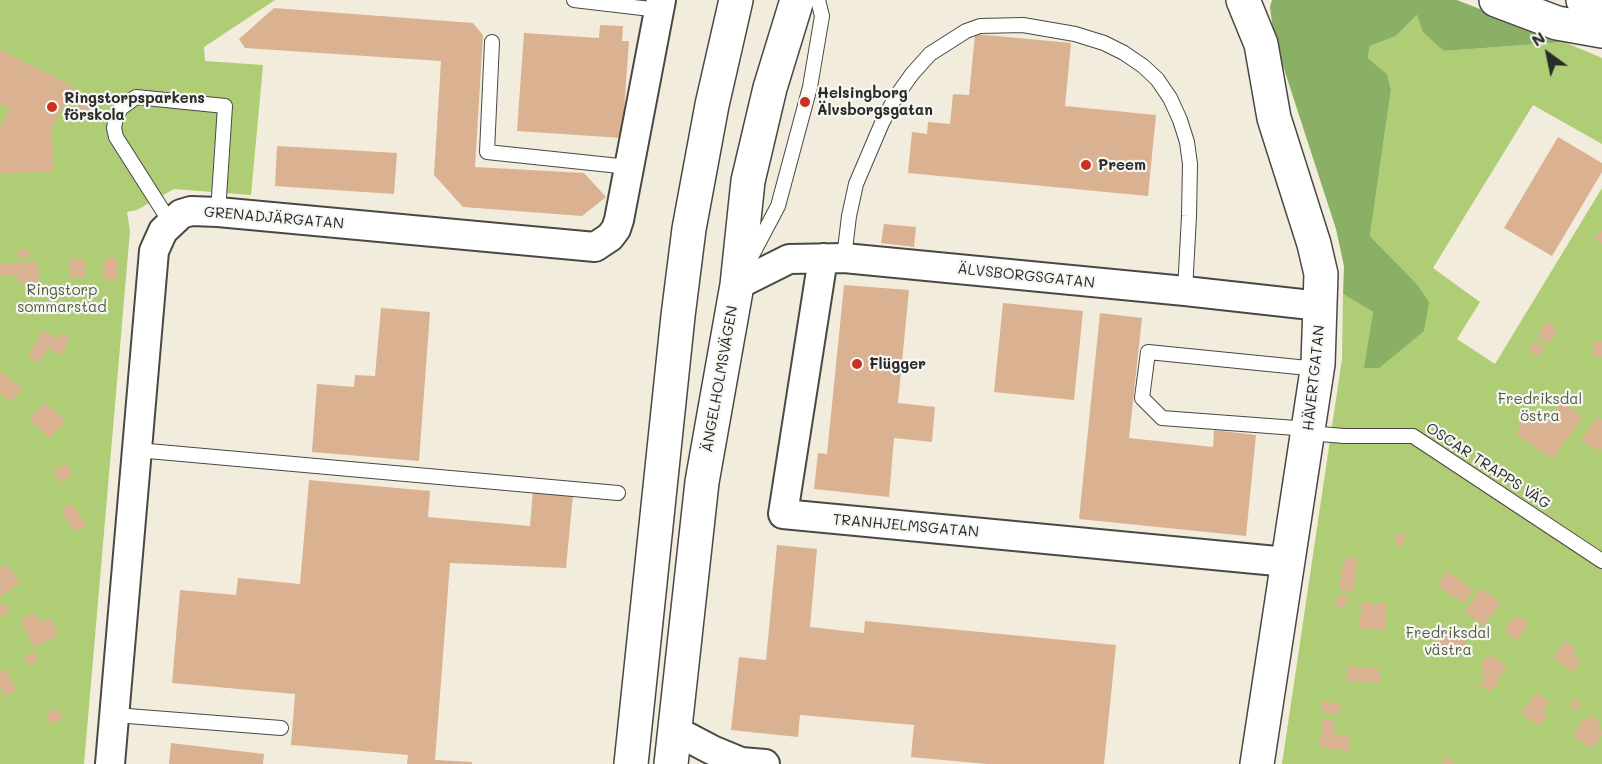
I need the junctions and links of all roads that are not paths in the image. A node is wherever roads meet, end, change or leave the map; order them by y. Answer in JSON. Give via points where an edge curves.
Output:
{"nodes":[{"id":1,"x":574,"y":0,"type":"edge"},
{"id":2,"x":736,"y":0,"type":"edge"},
{"id":3,"x":797,"y":0,"type":"edge"},
{"id":4,"x":819,"y":0,"type":"edge"},
{"id":5,"x":1229,"y":0,"type":"edge"},
{"id":6,"x":1243,"y":0,"type":"edge"},
{"id":7,"x":1264,"y":0,"type":"edge"},
{"id":8,"x":1496,"y":0,"type":"edge"},
{"id":9,"x":1583,"y":0,"type":"edge"},
{"id":10,"x":660,"y":5,"type":"edge"},
{"id":11,"x":1602,"y":9,"type":"edge"},
{"id":12,"x":1602,"y":31,"type":"edge"},
{"id":13,"x":492,"y":42,"type":"dead end"},
{"id":14,"x":1261,"y":44,"type":"junction"},
{"id":15,"x":1274,"y":118,"type":"junction"},
{"id":16,"x":629,"y":167,"type":"junction"},
{"id":17,"x":218,"y":212,"type":"junction"},
{"id":18,"x":170,"y":222,"type":"junction"},
{"id":19,"x":833,"y":258,"type":"junction"},
{"id":20,"x":737,"y":285,"type":"junction"},
{"id":21,"x":1185,"y":291,"type":"junction"},
{"id":22,"x":1320,"y":306,"type":"junction"},
{"id":23,"x":1318,"y":369,"type":"junction"},
{"id":24,"x":1308,"y":431,"type":"junction"},
{"id":25,"x":137,"y":450,"type":"junction"},
{"id":26,"x":618,"y":494,"type":"dead end"},
{"id":27,"x":1602,"y":561,"type":"edge"},
{"id":28,"x":1287,"y":562,"type":"junction"},
{"id":29,"x":114,"y":715,"type":"junction"},
{"id":30,"x":281,"y":728,"type":"dead end"},
{"id":31,"x":674,"y":730,"type":"junction"},
{"id":32,"x":110,"y":764,"type":"edge"},
{"id":33,"x":632,"y":764,"type":"edge"},
{"id":34,"x":671,"y":764,"type":"edge"},
{"id":35,"x":765,"y":764,"type":"edge"},
{"id":36,"x":1257,"y":764,"type":"edge"}],
"edges":[{"from":1,"to":10,"type":"lane"},
{"from":2,"to":33,"type":"main road","via":[[689,228]]},
{"from":3,"to":20,"type":"main road","name":"ÄNGELHOLMSVÄGEN","via":[[770,88],[748,181]]},
{"from":4,"to":20,"type":"lane","via":[[822,16],[810,87],[778,206]]},
{"from":5,"to":15,"type":"main road"},
{"from":6,"to":14,"type":"main road","name":"HÄVERTGATAN"},
{"from":7,"to":14,"type":"main road"},
{"from":8,"to":12,"type":"main road","via":[[1557,23]]},
{"from":9,"to":11,"type":"main road"},
{"from":10,"to":16,"type":"street","name":"GRENADJÄRGATAN"},
{"from":13,"to":16,"type":"lane","via":[[486,152]]},
{"from":14,"to":15,"type":"main road","name":"HÄVERTGATAN"},
{"from":15,"to":22,"type":"main road","name":"HÄVERTGATAN","via":[[1314,244],[1321,274]]},
{"from":16,"to":17,"type":"street","name":"GRENADJÄRGATAN","via":[[616,229],[595,248]]},
{"from":17,"to":18,"type":"street","name":"GRENADJÄRGATAN","via":[[191,211]]},
{"from":17,"to":18,"type":"lane","via":[[225,106],[136,97],[116,117],[116,137]]},
{"from":18,"to":25,"type":"street","via":[[154,251]]},
{"from":19,"to":20,"type":"street","name":"ÄLVSBORGSGATAN","via":[[789,259]]},
{"from":19,"to":21,"type":"street","name":"ÄLVSBORGSGATAN"},
{"from":19,"to":21,"type":"lane","via":[[856,184],[882,123],[912,74],[930,54],[966,31],[980,26],[1023,25],[1104,43],[1150,72],[1170,98],[1187,142],[1190,164]]},
{"from":19,"to":28,"type":"street","name":"TRANHJELMSGATAN","via":[[783,514]]},
{"from":20,"to":31,"type":"main road","name":"ÄNGELHOLMSVÄGEN","via":[[702,482]]},
{"from":21,"to":22,"type":"street","name":"ÄLVSBORGSGATAN"},
{"from":22,"to":23,"type":"main road","name":"HÄVERTGATAN"},
{"from":23,"to":24,"type":"main road","name":"HÄVERTGATAN"},
{"from":23,"to":24,"type":"lane","name":"OSCAR TRAPPS VÄG","via":[[1148,352],[1142,398],[1162,418]]},
{"from":24,"to":27,"type":"lane","name":"OSCAR TRAPPS VÄG","via":[[1344,436],[1413,436]]},
{"from":24,"to":28,"type":"main road","name":"HÄVERTGATAN"},
{"from":25,"to":26,"type":"lane"},
{"from":25,"to":29,"type":"street"},
{"from":28,"to":36,"type":"main road","name":"HÄVERTGATAN"},
{"from":29,"to":30,"type":"lane"},
{"from":29,"to":32,"type":"street"},
{"from":31,"to":34,"type":"main road","name":"ÄNGELHOLMSVÄGEN"},
{"from":31,"to":35,"type":"street","via":[[741,762]]}]}
